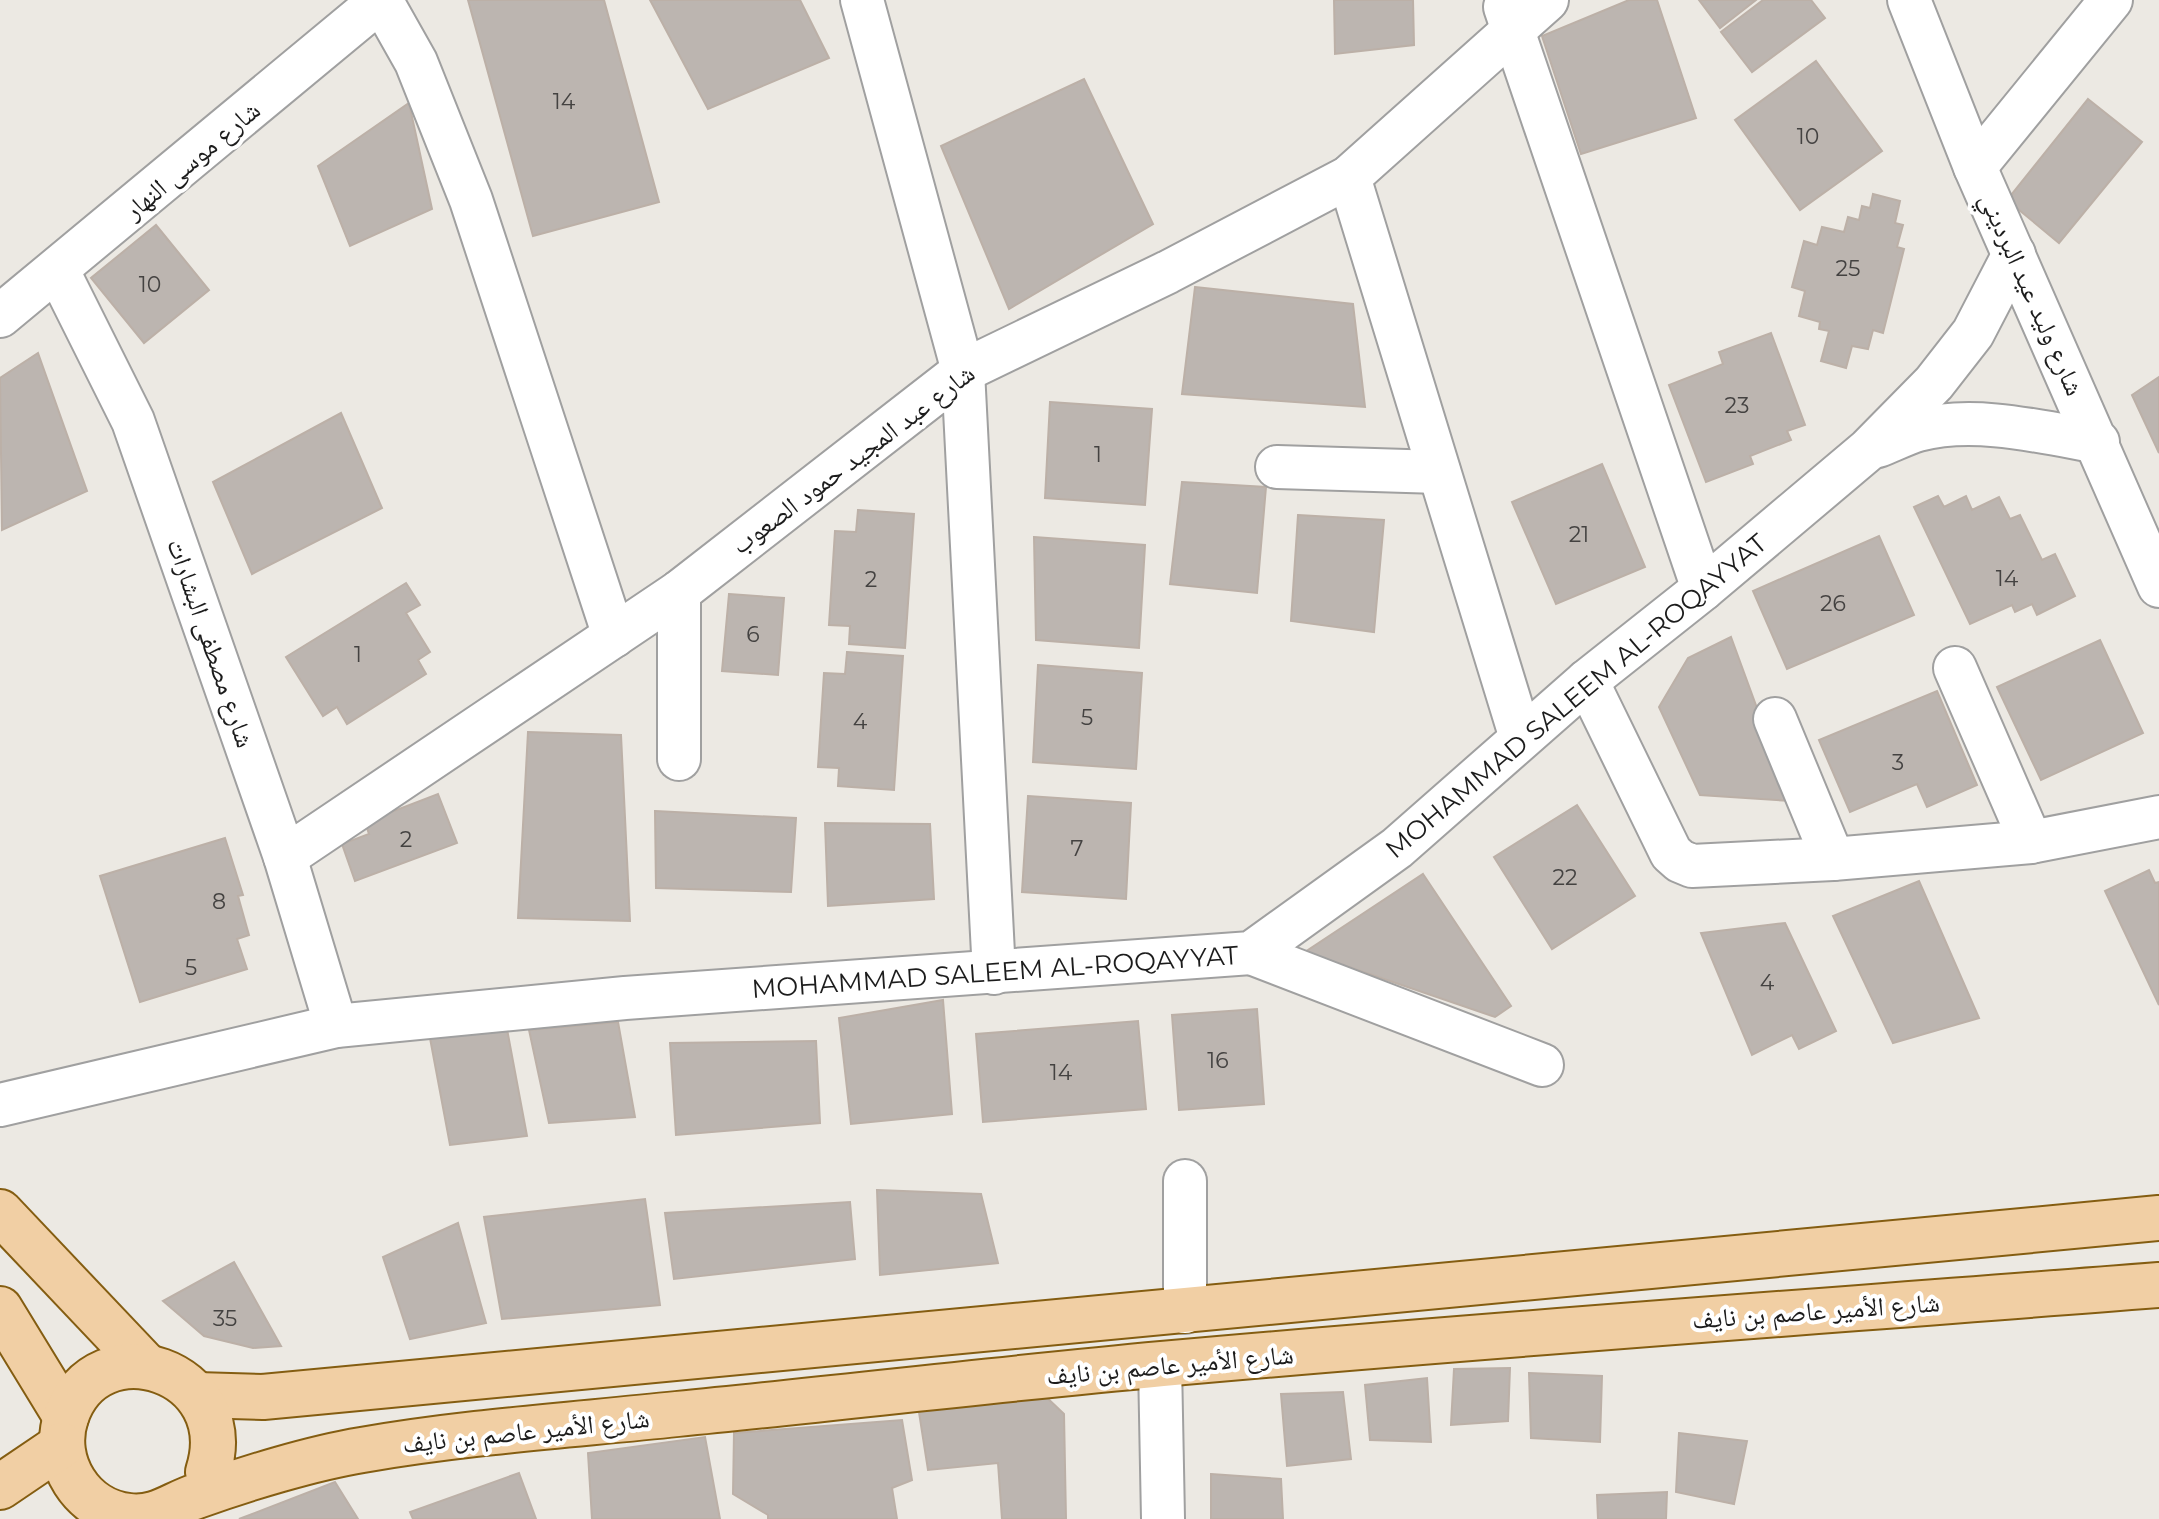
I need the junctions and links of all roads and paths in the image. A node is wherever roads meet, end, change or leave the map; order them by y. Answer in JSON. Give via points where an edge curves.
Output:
{"nodes":[{"id":1,"x":381,"y":0,"type":"edge"},
{"id":2,"x":862,"y":0,"type":"edge"},
{"id":3,"x":1547,"y":0,"type":"edge"},
{"id":4,"x":1909,"y":0,"type":"edge"},
{"id":5,"x":2111,"y":0,"type":"edge"},
{"id":6,"x":1507,"y":15,"type":"edge"},
{"id":7,"x":1975,"y":167,"type":"junction"},
{"id":8,"x":1349,"y":177,"type":"junction"},
{"id":9,"x":2014,"y":254,"type":"junction"},
{"id":10,"x":58,"y":271,"type":"junction"},
{"id":11,"x":0,"y":316,"type":"edge"},
{"id":12,"x":963,"y":371,"type":"junction"},
{"id":13,"x":2098,"y":442,"type":"junction"},
{"id":14,"x":1869,"y":449,"type":"junction"},
{"id":15,"x":1277,"y":467,"type":"dead end"},
{"id":16,"x":1439,"y":472,"type":"junction"},
{"id":17,"x":2159,"y":586,"type":"edge"},
{"id":18,"x":1703,"y":589,"type":"junction"},
{"id":19,"x":679,"y":592,"type":"junction"},
{"id":20,"x":614,"y":636,"type":"junction"},
{"id":21,"x":1955,"y":668,"type":"dead end"},
{"id":22,"x":1587,"y":681,"type":"junction"},
{"id":23,"x":1775,"y":719,"type":"dead end"},
{"id":24,"x":1521,"y":738,"type":"junction"},
{"id":25,"x":679,"y":759,"type":"dead end"},
{"id":26,"x":2159,"y":817,"type":"edge"},
{"id":27,"x":2031,"y":842,"type":"junction"},
{"id":28,"x":285,"y":857,"type":"junction"},
{"id":29,"x":1833,"y":859,"type":"junction"},
{"id":30,"x":1251,"y":953,"type":"junction"},
{"id":31,"x":994,"y":973,"type":"junction"},
{"id":32,"x":336,"y":1026,"type":"junction"},
{"id":33,"x":1542,"y":1065,"type":"dead end"},
{"id":34,"x":0,"y":1105,"type":"edge"},
{"id":35,"x":1185,"y":1181,"type":"dead end"},
{"id":36,"x":0,"y":1212,"type":"edge"},
{"id":37,"x":2159,"y":1218,"type":"edge"},
{"id":38,"x":2159,"y":1285,"type":"edge"},
{"id":39,"x":0,"y":1309,"type":"edge"},
{"id":40,"x":1185,"y":1312,"type":"junction"},
{"id":41,"x":1160,"y":1364,"type":"junction"},
{"id":42,"x":146,"y":1366,"type":"junction"},
{"id":43,"x":197,"y":1395,"type":"junction"},
{"id":44,"x":64,"y":1431,"type":"junction"},
{"id":45,"x":198,"y":1485,"type":"junction"},
{"id":46,"x":0,"y":1487,"type":"edge"},
{"id":47,"x":134,"y":1518,"type":"edge"},
{"id":48,"x":1163,"y":1519,"type":"edge"}],
"edges":[{"from":1,"to":10,"type":"street","name":"شارع موسى النهار"},
{"from":1,"to":20,"type":"street","via":[[416,62],[471,200]]},
{"from":2,"to":12,"type":"street"},
{"from":3,"to":6,"type":"street","name":"شارع عبد المجيد حمود الصعوب"},
{"from":4,"to":7,"type":"street","name":"شارع وليد عيد البرديني"},
{"from":5,"to":7,"type":"street"},
{"from":6,"to":8,"type":"street","name":"شارع عبد المجيد حمود الصعوب"},
{"from":6,"to":18,"type":"street"},
{"from":7,"to":9,"type":"street","name":"شارع وليد عيد البرديني"},
{"from":8,"to":12,"type":"street","name":"شارع عبد المجيد حمود الصعوب"},
{"from":8,"to":16,"type":"street"},
{"from":9,"to":13,"type":"street","name":"شارع وليد عيد البرديني"},
{"from":9,"to":14,"type":"street","name":"MOHAMMAD SALEEM AL-ROQAYYAT","via":[[1973,333],[1934,383]]},
{"from":10,"to":11,"type":"street","name":"شارع موسى النهار"},
{"from":10,"to":28,"type":"street","name":"شارع مصطفى البشارات","via":[[133,421]]},
{"from":12,"to":19,"type":"street","name":"شارع عبد المجيد حمود الصعوب"},
{"from":12,"to":31,"type":"street"},
{"from":13,"to":14,"type":"street","name":"MOHAMMAD SALEEM AL-ROQAYYAT","via":[[1964,425],[1920,429]]},
{"from":13,"to":17,"type":"street","name":"شارع وليد عيد البرديني"},
{"from":14,"to":18,"type":"street","name":"MOHAMMAD SALEEM AL-ROQAYYAT"},
{"from":15,"to":16,"type":"street"},
{"from":16,"to":24,"type":"street"},
{"from":18,"to":22,"type":"street","name":"MOHAMMAD SALEEM AL-ROQAYYAT"},
{"from":19,"to":20,"type":"street","name":"شارع عبد المجيد حمود الصعوب"},
{"from":19,"to":25,"type":"street"},
{"from":20,"to":28,"type":"street","name":"شارع عبد المجيد حمود الصعوب"},
{"from":21,"to":27,"type":"street"},
{"from":22,"to":24,"type":"street","name":"MOHAMMAD SALEEM AL-ROQAYYAT"},
{"from":22,"to":29,"type":"street","via":[[1671,853],[1680,861],[1692,866]]},
{"from":23,"to":29,"type":"street"},
{"from":24,"to":30,"type":"street","name":"MOHAMMAD SALEEM AL-ROQAYYAT","via":[[1397,848]]},
{"from":26,"to":27,"type":"street"},
{"from":27,"to":29,"type":"street"},
{"from":28,"to":32,"type":"street","name":"شارع مصطفى البشارات"},
{"from":30,"to":31,"type":"street","name":"MOHAMMAD SALEEM AL-ROQAYYAT"},
{"from":30,"to":33,"type":"street"},
{"from":31,"to":32,"type":"street","name":"MOHAMMAD SALEEM AL-ROQAYYAT","via":[[625,998]]},
{"from":32,"to":34,"type":"street","name":"MOHAMMAD SALEEM AL-ROQAYYAT"},
{"from":35,"to":40,"type":"street"},
{"from":36,"to":42,"type":"main road"},
{"from":37,"to":40,"type":"main road","name":"شارع الأمير عاصم بن نايف"},
{"from":38,"to":41,"type":"main road","name":"شارع الأمير عاصم بن نايف"},
{"from":39,"to":44,"type":"main road"},
{"from":40,"to":43,"type":"main road","name":"شارع الأمير عاصم بن نايف","via":[[263,1397]]},
{"from":41,"to":45,"type":"main road","name":"شارع الأمير عاصم بن نايف","via":[[358,1450]]},
{"from":41,"to":48,"type":"street"},
{"from":42,"to":43,"type":"main road","via":[[183,1381]]},
{"from":42,"to":44,"type":"main road","via":[[120,1368],[97,1378],[79,1395]]},
{"from":43,"to":45,"type":"main road","via":[[214,1440]]},
{"from":44,"to":46,"type":"main road"},
{"from":44,"to":47,"type":"main road","via":[[71,1477],[92,1501]]},
{"from":45,"to":47,"type":"main road","via":[[165,1513]]}]}
